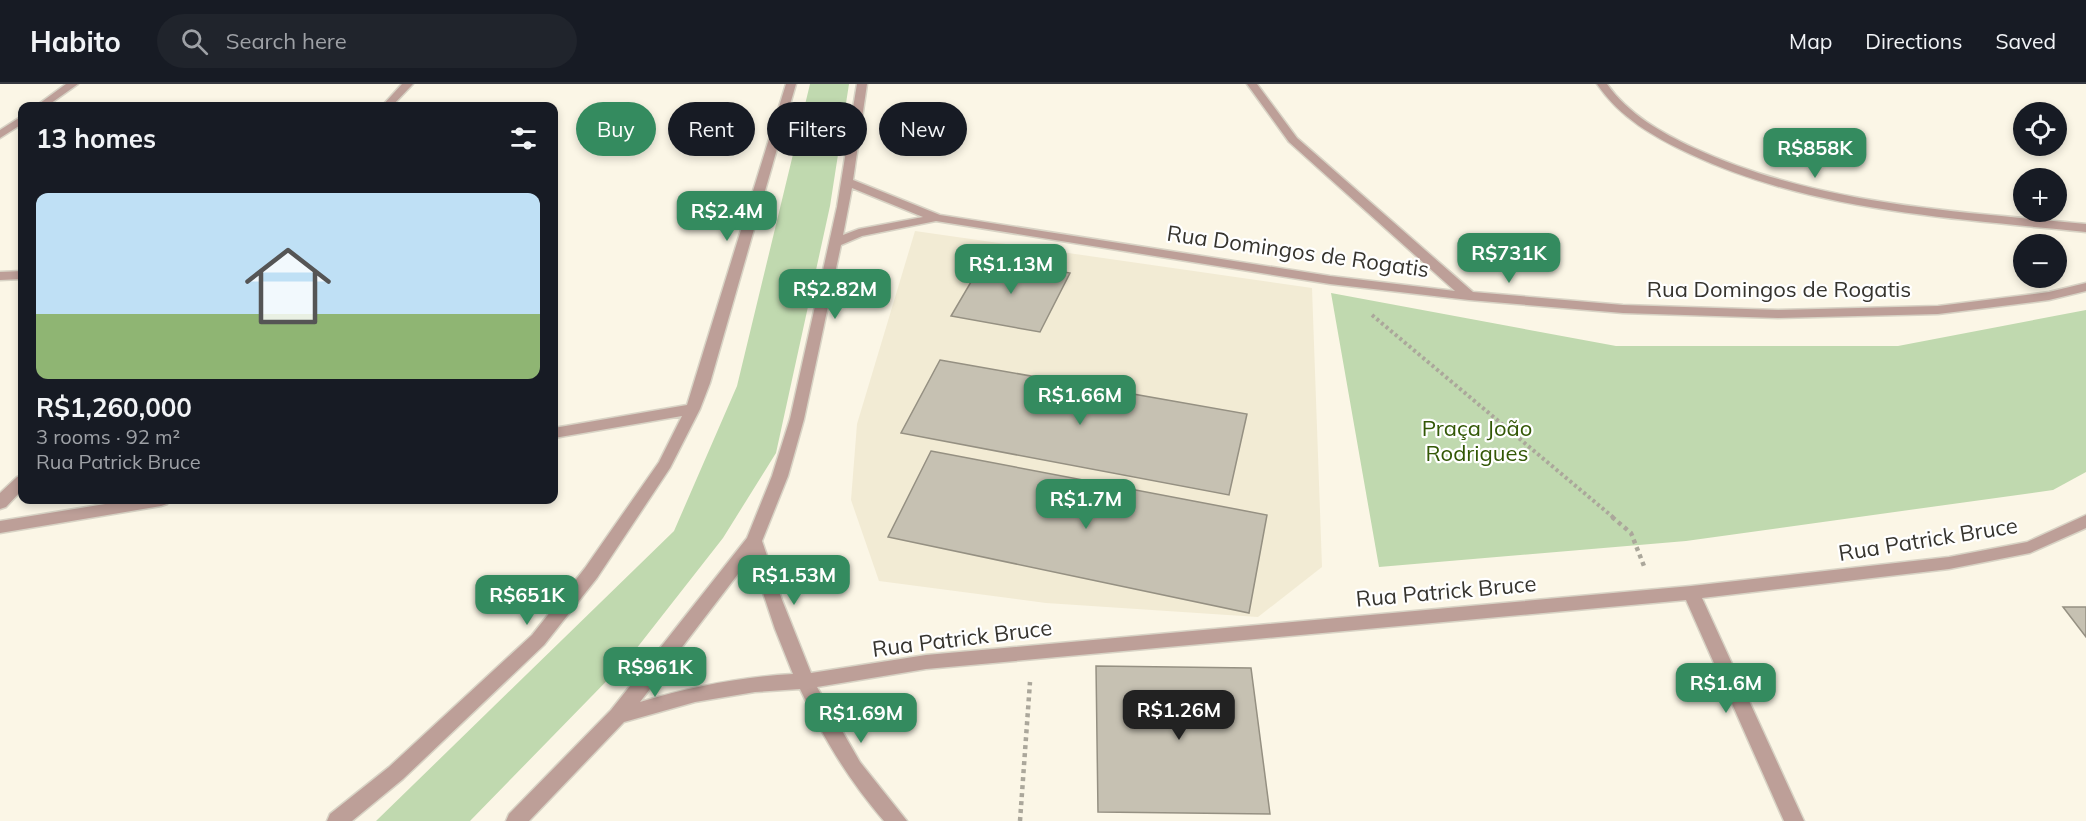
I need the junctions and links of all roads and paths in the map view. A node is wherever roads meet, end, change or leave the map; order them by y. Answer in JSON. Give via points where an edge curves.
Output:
{"nodes":[{"id":1,"x":73,"y":84,"type":"edge"},
{"id":2,"x":408,"y":84,"type":"edge"},
{"id":3,"x":791,"y":84,"type":"edge"},
{"id":4,"x":862,"y":84,"type":"edge"},
{"id":5,"x":1252,"y":84,"type":"edge"},
{"id":6,"x":1602,"y":84,"type":"edge"},
{"id":7,"x":47,"y":102,"type":"edge"},
{"id":8,"x":391,"y":102,"type":"edge"},
{"id":9,"x":786,"y":102,"type":"edge"},
{"id":10,"x":859,"y":102,"type":"edge"},
{"id":11,"x":18,"y":122,"type":"edge"},
{"id":12,"x":0,"y":135,"type":"edge"},
{"id":13,"x":770,"y":156,"type":"edge"},
{"id":14,"x":851,"y":156,"type":"edge"},
{"id":15,"x":847,"y":182,"type":"junction"},
{"id":16,"x":937,"y":218,"type":"junction"},
{"id":17,"x":2042,"y":223,"type":"junction"},
{"id":18,"x":2086,"y":228,"type":"edge"},
{"id":19,"x":2086,"y":237,"type":"edge"},
{"id":20,"x":836,"y":243,"type":"junction"},
{"id":21,"x":18,"y":274,"type":"edge"},
{"id":22,"x":0,"y":276,"type":"edge"},
{"id":23,"x":1330,"y":280,"type":"junction"},
{"id":24,"x":2086,"y":287,"type":"edge"},
{"id":25,"x":1469,"y":296,"type":"junction"},
{"id":26,"x":693,"y":409,"type":"junction"},
{"id":27,"x":558,"y":432,"type":"edge"},
{"id":28,"x":18,"y":485,"type":"edge"},
{"id":29,"x":0,"y":503,"type":"edge"},
{"id":30,"x":137,"y":504,"type":"edge"},
{"id":31,"x":2086,"y":521,"type":"edge"},
{"id":32,"x":0,"y":527,"type":"edge"},
{"id":33,"x":754,"y":540,"type":"junction"},
{"id":34,"x":1691,"y":592,"type":"junction"},
{"id":35,"x":1655,"y":594,"type":"junction"},
{"id":36,"x":1033,"y":652,"type":"junction"},
{"id":37,"x":805,"y":681,"type":"junction"},
{"id":38,"x":618,"y":716,"type":"junction"},
{"id":39,"x":337,"y":821,"type":"edge"},
{"id":40,"x":516,"y":821,"type":"edge"},
{"id":41,"x":897,"y":821,"type":"edge"},
{"id":42,"x":1020,"y":821,"type":"edge"},
{"id":43,"x":1794,"y":821,"type":"edge"}],
"edges":[{"from":1,"to":7,"type":"street"},
{"from":2,"to":8,"type":"street"},
{"from":3,"to":9,"type":"street"},
{"from":4,"to":10,"type":"street"},
{"from":5,"to":25,"type":"street","via":[[1293,140]]},
{"from":6,"to":17,"type":"street","via":[[1629,114],[1656,133],[1769,182],[1832,198]]},
{"from":11,"to":12,"type":"street"},
{"from":13,"to":26,"type":"street"},
{"from":14,"to":15,"type":"street"},
{"from":15,"to":16,"type":"street","name":"Rua Domingos de Rogatis"},
{"from":15,"to":20,"type":"street"},
{"from":16,"to":20,"type":"street","name":"Rua Domingos de Rogatis","via":[[859,233]]},
{"from":16,"to":23,"type":"street","name":"Rua Domingos de Rogatis"},
{"from":17,"to":18,"type":"street"},
{"from":17,"to":19,"type":"street"},
{"from":20,"to":33,"type":"street","via":[[798,419]]},
{"from":21,"to":22,"type":"street"},
{"from":23,"to":25,"type":"street","name":"Rua Domingos de Rogatis"},
{"from":23,"to":35,"type":"path","via":[[1631,533]]},
{"from":24,"to":25,"type":"street","name":"Rua Domingos de Rogatis","via":[[2049,296],[1938,310],[1778,314],[1623,309]]},
{"from":26,"to":27,"type":"street"},
{"from":26,"to":39,"type":"street","via":[[658,474],[591,573],[538,640],[396,773]]},
{"from":28,"to":29,"type":"street"},
{"from":30,"to":32,"type":"street"},
{"from":31,"to":34,"type":"street","name":"Rua Patrick Bruce","via":[[2030,547],[1949,563]]},
{"from":33,"to":37,"type":"street"},
{"from":33,"to":38,"type":"street"},
{"from":34,"to":35,"type":"street","name":"Rua Patrick Bruce"},
{"from":34,"to":43,"type":"street"},
{"from":35,"to":36,"type":"street","name":"Rua Patrick Bruce"},
{"from":36,"to":37,"type":"street","name":"Rua Patrick Bruce","via":[[926,662]]},
{"from":36,"to":42,"type":"path"},
{"from":37,"to":38,"type":"street","name":"Rua Patrick Bruce","via":[[695,694]]},
{"from":37,"to":41,"type":"street","via":[[853,769]]},
{"from":38,"to":40,"type":"street"}]}
